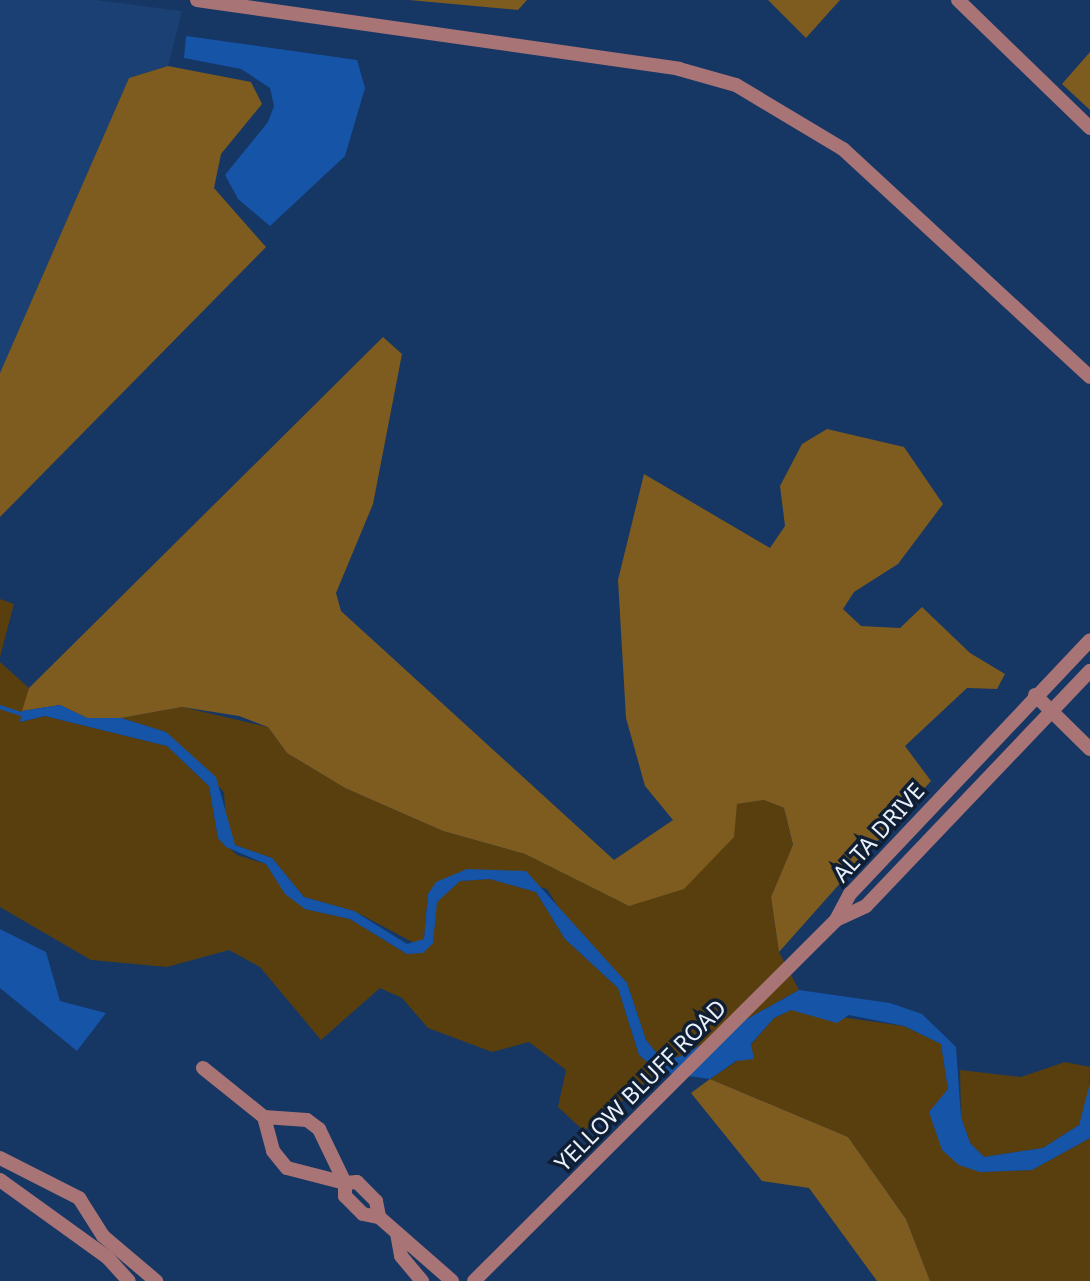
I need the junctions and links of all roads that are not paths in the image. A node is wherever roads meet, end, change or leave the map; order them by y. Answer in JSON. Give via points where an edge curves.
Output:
{"nodes":[{"id":1,"x":197,"y":0,"type":"edge"},
{"id":2,"x":958,"y":0,"type":"edge"},
{"id":3,"x":1090,"y":128,"type":"edge"},
{"id":4,"x":1090,"y":377,"type":"edge"},
{"id":5,"x":1090,"y":640,"type":"edge"},
{"id":6,"x":1090,"y":671,"type":"edge"},
{"id":7,"x":1035,"y":695,"type":"junction"},
{"id":8,"x":1051,"y":710,"type":"junction"},
{"id":9,"x":1090,"y":749,"type":"edge"},
{"id":10,"x":836,"y":920,"type":"junction"},
{"id":11,"x":203,"y":1068,"type":"dead end"},
{"id":12,"x":264,"y":1116,"type":"junction"},
{"id":13,"x":0,"y":1158,"type":"edge"},
{"id":14,"x":0,"y":1180,"type":"edge"},
{"id":15,"x":345,"y":1183,"type":"junction"},
{"id":16,"x":397,"y":1233,"type":"junction"},
{"id":17,"x":426,"y":1256,"type":"junction"},
{"id":18,"x":417,"y":1276,"type":"edge"},
{"id":19,"x":129,"y":1281,"type":"edge"},
{"id":20,"x":156,"y":1281,"type":"edge"},
{"id":21,"x":452,"y":1281,"type":"edge"},
{"id":22,"x":474,"y":1281,"type":"edge"}],
"edges":[{"from":1,"to":4,"type":"street","via":[[679,69],[736,85],[843,149]]},
{"from":2,"to":3,"type":"street"},
{"from":5,"to":7,"type":"street","name":"ALTA DRIVE"},
{"from":6,"to":8,"type":"street","name":"ALTA DRIVE"},
{"from":7,"to":8,"type":"street"},
{"from":7,"to":10,"type":"street","name":"ALTA DRIVE","via":[[850,894]]},
{"from":8,"to":9,"type":"street"},
{"from":8,"to":10,"type":"street","name":"ALTA DRIVE","via":[[866,906]]},
{"from":10,"to":22,"type":"street","name":"YELLOW BLUFF ROAD","via":[[642,1119]]},
{"from":11,"to":12,"type":"street"},
{"from":12,"to":15,"type":"street","via":[[273,1151],[287,1168]]},
{"from":12,"to":15,"type":"street","via":[[307,1120],[319,1129]]},
{"from":13,"to":20,"type":"street","via":[[79,1198],[103,1236]]},
{"from":14,"to":19,"type":"street","via":[[108,1258]]},
{"from":15,"to":16,"type":"street","via":[[345,1196],[363,1214],[379,1217]]},
{"from":16,"to":17,"type":"street"},
{"from":16,"to":18,"type":"street"},
{"from":17,"to":18,"type":"street"},
{"from":17,"to":21,"type":"street"}]}
